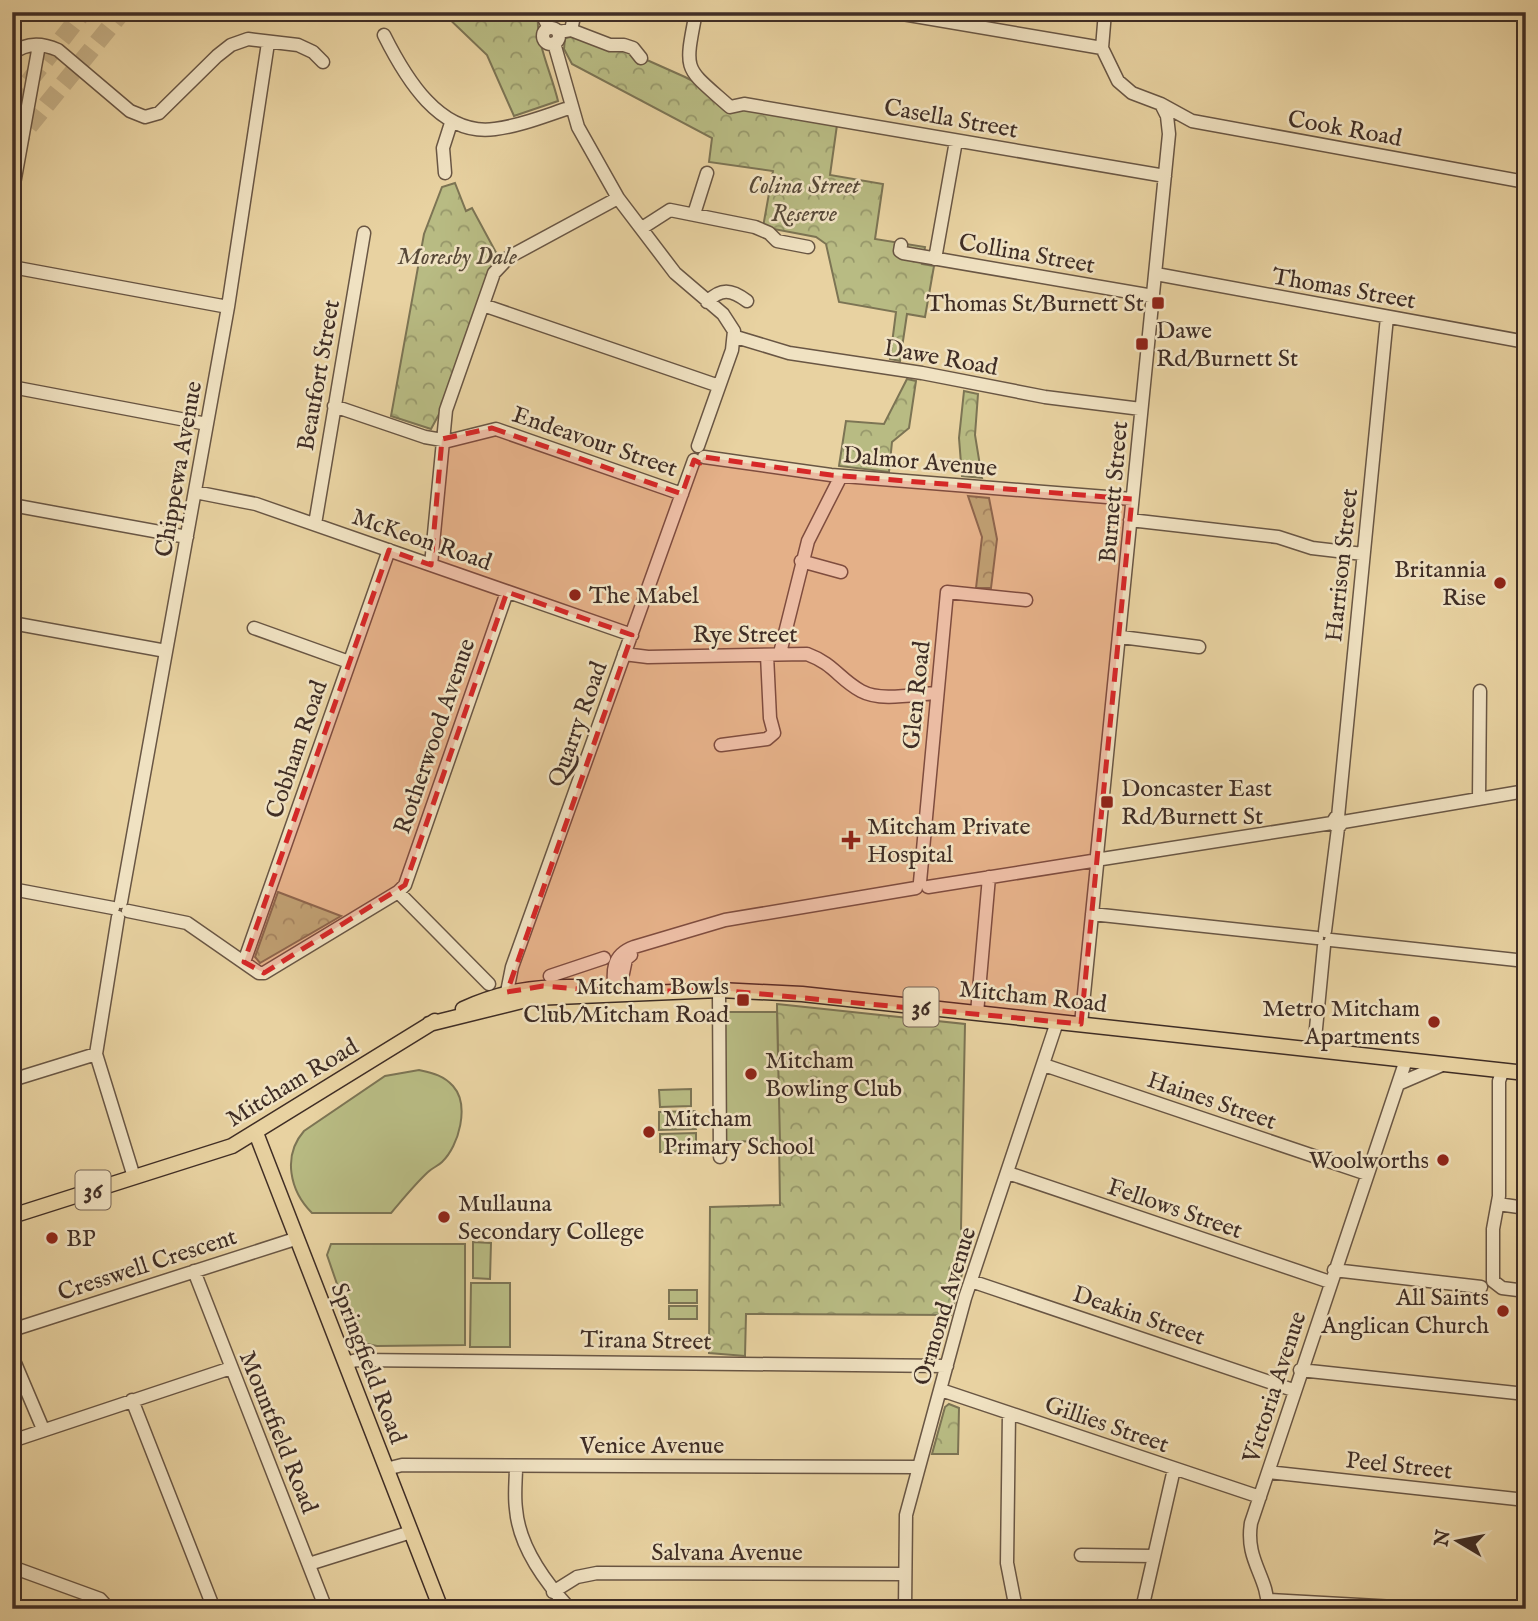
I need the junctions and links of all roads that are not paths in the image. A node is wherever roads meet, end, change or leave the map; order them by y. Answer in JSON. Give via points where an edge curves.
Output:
{"nodes":[{"id":1,"x":541,"y":12,"type":"edge"},
{"id":2,"x":575,"y":12,"type":"edge"},
{"id":3,"x":696,"y":12,"type":"edge"},
{"id":4,"x":891,"y":12,"type":"edge"},
{"id":5,"x":1105,"y":12,"type":"edge"},
{"id":6,"x":558,"y":33,"type":"junction"},
{"id":7,"x":384,"y":35,"type":"dead end"},
{"id":8,"x":268,"y":43,"type":"junction"},
{"id":9,"x":39,"y":45,"type":"junction"},
{"id":10,"x":1102,"y":48,"type":"junction"},
{"id":11,"x":12,"y":54,"type":"edge"},
{"id":12,"x":641,"y":58,"type":"dead end"},
{"id":13,"x":323,"y":62,"type":"dead end"},
{"id":14,"x":1161,"y":104,"type":"junction"},
{"id":15,"x":572,"y":107,"type":"junction"},
{"id":16,"x":1184,"y":118,"type":"junction"},
{"id":17,"x":451,"y":123,"type":"junction"},
{"id":18,"x":1169,"y":134,"type":"junction"},
{"id":19,"x":956,"y":141,"type":"junction"},
{"id":20,"x":445,"y":173,"type":"dead end"},
{"id":21,"x":706,"y":173,"type":"dead end"},
{"id":22,"x":1165,"y":176,"type":"junction"},
{"id":23,"x":1526,"y":182,"type":"edge"},
{"id":24,"x":12,"y":195,"type":"edge"},
{"id":25,"x":618,"y":198,"type":"junction"},
{"id":26,"x":694,"y":214,"type":"junction"},
{"id":27,"x":642,"y":228,"type":"junction"},
{"id":28,"x":364,"y":233,"type":"dead end"},
{"id":29,"x":901,"y":245,"type":"dead end"},
{"id":30,"x":808,"y":247,"type":"dead end"},
{"id":31,"x":935,"y":259,"type":"junction"},
{"id":32,"x":12,"y":267,"type":"edge"},
{"id":33,"x":1156,"y":274,"type":"junction"},
{"id":34,"x":1153,"y":296,"type":"junction"},
{"id":35,"x":747,"y":301,"type":"dead end"},
{"id":36,"x":707,"y":302,"type":"junction"},
{"id":37,"x":483,"y":304,"type":"junction"},
{"id":38,"x":228,"y":307,"type":"junction"},
{"id":39,"x":1387,"y":317,"type":"junction"},
{"id":40,"x":736,"y":337,"type":"junction"},
{"id":41,"x":1526,"y":342,"type":"edge"},
{"id":42,"x":719,"y":386,"type":"junction"},
{"id":43,"x":12,"y":387,"type":"edge"},
{"id":44,"x":334,"y":406,"type":"junction"},
{"id":45,"x":1141,"y":409,"type":"junction"},
{"id":46,"x":207,"y":424,"type":"junction"},
{"id":47,"x":442,"y":439,"type":"junction"},
{"id":48,"x":699,"y":455,"type":"junction"},
{"id":49,"x":841,"y":475,"type":"junction"},
{"id":50,"x":195,"y":492,"type":"junction"},
{"id":51,"x":682,"y":494,"type":"junction"},
{"id":52,"x":1132,"y":499,"type":"junction"},
{"id":53,"x":12,"y":505,"type":"edge"},
{"id":54,"x":1130,"y":520,"type":"junction"},
{"id":55,"x":315,"y":524,"type":"junction"},
{"id":56,"x":187,"y":537,"type":"junction"},
{"id":57,"x":389,"y":550,"type":"junction"},
{"id":58,"x":1363,"y":554,"type":"junction"},
{"id":59,"x":801,"y":561,"type":"junction"},
{"id":60,"x":431,"y":565,"type":"junction"},
{"id":61,"x":841,"y":572,"type":"dead end"},
{"id":62,"x":507,"y":592,"type":"junction"},
{"id":63,"x":1026,"y":600,"type":"dead end"},
{"id":64,"x":12,"y":623,"type":"edge"},
{"id":65,"x":254,"y":628,"type":"dead end"},
{"id":66,"x":632,"y":635,"type":"junction"},
{"id":67,"x":1121,"y":637,"type":"junction"},
{"id":68,"x":1199,"y":647,"type":"dead end"},
{"id":69,"x":166,"y":651,"type":"junction"},
{"id":70,"x":624,"y":654,"type":"junction"},
{"id":71,"x":774,"y":654,"type":"junction"},
{"id":72,"x":349,"y":662,"type":"junction"},
{"id":73,"x":1480,"y":691,"type":"dead end"},
{"id":74,"x":937,"y":693,"type":"junction"},
{"id":75,"x":721,"y":745,"type":"dead end"},
{"id":76,"x":1526,"y":791,"type":"edge"},
{"id":77,"x":1479,"y":799,"type":"junction"},
{"id":78,"x":1338,"y":822,"type":"junction"},
{"id":79,"x":1097,"y":860,"type":"junction"},
{"id":80,"x":989,"y":877,"type":"junction"},
{"id":81,"x":921,"y":885,"type":"junction"},
{"id":82,"x":12,"y":889,"type":"edge"},
{"id":83,"x":397,"y":892,"type":"junction"},
{"id":84,"x":120,"y":910,"type":"junction"},
{"id":85,"x":1092,"y":914,"type":"junction"},
{"id":86,"x":1324,"y":939,"type":"junction"},
{"id":87,"x":604,"y":958,"type":"dead end"},
{"id":88,"x":1526,"y":961,"type":"edge"},
{"id":89,"x":244,"y":962,"type":"junction"},
{"id":90,"x":582,"y":966,"type":"junction"},
{"id":91,"x":550,"y":976,"type":"dead end"},
{"id":92,"x":489,"y":984,"type":"dead end"},
{"id":93,"x":581,"y":987,"type":"junction"},
{"id":94,"x":719,"y":990,"type":"junction"},
{"id":95,"x":615,"y":992,"type":"junction"},
{"id":96,"x":508,"y":998,"type":"junction"},
{"id":97,"x":976,"y":1013,"type":"junction"},
{"id":98,"x":1057,"y":1022,"type":"junction"},
{"id":99,"x":1080,"y":1024,"type":"junction"},
{"id":100,"x":1314,"y":1049,"type":"junction"},
{"id":101,"x":96,"y":1054,"type":"junction"},
{"id":102,"x":1406,"y":1060,"type":"junction"},
{"id":103,"x":1445,"y":1064,"type":"junction"},
{"id":104,"x":1044,"y":1065,"type":"junction"},
{"id":105,"x":1503,"y":1070,"type":"junction"},
{"id":106,"x":1526,"y":1073,"type":"edge"},
{"id":107,"x":12,"y":1080,"type":"edge"},
{"id":108,"x":1398,"y":1084,"type":"junction"},
{"id":109,"x":256,"y":1133,"type":"junction"},
{"id":110,"x":720,"y":1157,"type":"dead end"},
{"id":111,"x":1008,"y":1173,"type":"junction"},
{"id":112,"x":1367,"y":1174,"type":"junction"},
{"id":113,"x":134,"y":1177,"type":"junction"},
{"id":114,"x":1498,"y":1204,"type":"junction"},
{"id":115,"x":1526,"y":1208,"type":"edge"},
{"id":116,"x":12,"y":1216,"type":"edge"},
{"id":117,"x":295,"y":1239,"type":"junction"},
{"id":118,"x":194,"y":1271,"type":"junction"},
{"id":119,"x":1332,"y":1276,"type":"junction"},
{"id":120,"x":971,"y":1281,"type":"junction"},
{"id":121,"x":1481,"y":1287,"type":"dead end"},
{"id":122,"x":1526,"y":1291,"type":"edge"},
{"id":123,"x":12,"y":1330,"type":"edge"},
{"id":124,"x":12,"y":1356,"type":"edge"},
{"id":125,"x":345,"y":1363,"type":"junction"},
{"id":126,"x":947,"y":1366,"type":"junction"},
{"id":127,"x":231,"y":1368,"type":"junction"},
{"id":128,"x":1300,"y":1370,"type":"junction"},
{"id":129,"x":941,"y":1390,"type":"junction"},
{"id":130,"x":1293,"y":1390,"type":"junction"},
{"id":131,"x":1526,"y":1394,"type":"edge"},
{"id":132,"x":132,"y":1399,"type":"junction"},
{"id":133,"x":1009,"y":1413,"type":"junction"},
{"id":134,"x":43,"y":1429,"type":"junction"},
{"id":135,"x":12,"y":1441,"type":"edge"},
{"id":136,"x":516,"y":1466,"type":"junction"},
{"id":137,"x":919,"y":1467,"type":"junction"},
{"id":138,"x":386,"y":1469,"type":"junction"},
{"id":139,"x":1174,"y":1469,"type":"junction"},
{"id":140,"x":1268,"y":1472,"type":"junction"},
{"id":141,"x":1260,"y":1497,"type":"junction"},
{"id":142,"x":1526,"y":1500,"type":"edge"},
{"id":143,"x":411,"y":1532,"type":"junction"},
{"id":144,"x":1081,"y":1555,"type":"dead end"},
{"id":145,"x":1153,"y":1556,"type":"junction"},
{"id":146,"x":309,"y":1564,"type":"junction"},
{"id":147,"x":12,"y":1567,"type":"edge"},
{"id":148,"x":905,"y":1574,"type":"junction"},
{"id":149,"x":553,"y":1592,"type":"junction"},
{"id":150,"x":1268,"y":1604,"type":"edge"},
{"id":151,"x":109,"y":1609,"type":"edge"},
{"id":152,"x":214,"y":1609,"type":"edge"},
{"id":153,"x":326,"y":1609,"type":"edge"},
{"id":154,"x":441,"y":1609,"type":"edge"},
{"id":155,"x":570,"y":1609,"type":"edge"},
{"id":156,"x":905,"y":1609,"type":"edge"},
{"id":157,"x":1016,"y":1609,"type":"edge"},
{"id":158,"x":1142,"y":1609,"type":"edge"},
{"id":159,"x":1431,"y":1609,"type":"edge"}],
"edges":[{"from":1,"to":6,"type":"street"},
{"from":2,"to":6,"type":"street"},
{"from":3,"to":19,"type":"street","name":"Casella Street","via":[[688,62],[694,75],[730,107],[744,104]]},
{"from":4,"to":10,"type":"street"},
{"from":5,"to":10,"type":"street"},
{"from":6,"to":12,"type":"street","via":[[633,48]]},
{"from":6,"to":15,"type":"street"},
{"from":7,"to":17,"type":"street","via":[[432,106]]},
{"from":8,"to":9,"type":"street","via":[[248,39],[231,45],[159,113],[145,117],[130,111],[58,50]]},
{"from":8,"to":13,"type":"street","via":[[298,45]]},
{"from":8,"to":38,"type":"street","name":"Chippewa Avenue"},
{"from":9,"to":11,"type":"street","via":[[23,46]]},
{"from":9,"to":24,"type":"street"},
{"from":10,"to":14,"type":"street","name":"Cook Road","via":[[1118,81],[1141,98]]},
{"from":14,"to":16,"type":"street","name":"Cook Road"},
{"from":14,"to":18,"type":"street","name":"Burnett Street"},
{"from":15,"to":17,"type":"street","via":[[492,130]]},
{"from":15,"to":25,"type":"street","via":[[587,147]]},
{"from":16,"to":18,"type":"street"},
{"from":16,"to":23,"type":"street","name":"Cook Road"},
{"from":17,"to":20,"type":"street","via":[[443,148]]},
{"from":18,"to":22,"type":"street","name":"Burnett Street"},
{"from":19,"to":22,"type":"street","name":"Casella Street"},
{"from":19,"to":31,"type":"street"},
{"from":21,"to":26,"type":"street"},
{"from":22,"to":33,"type":"street","name":"Burnett Street"},
{"from":25,"to":27,"type":"street"},
{"from":25,"to":37,"type":"street","via":[[509,257],[494,274]]},
{"from":26,"to":27,"type":"street","via":[[670,210]]},
{"from":26,"to":30,"type":"street","via":[[755,227],[778,242]]},
{"from":27,"to":36,"type":"street","via":[[675,273]]},
{"from":28,"to":44,"type":"street","name":"Beaufort Street"},
{"from":29,"to":31,"type":"street","name":"Collina Street","via":[[901,253]]},
{"from":31,"to":34,"type":"street","name":"Collina Street"},
{"from":32,"to":38,"type":"street"},
{"from":33,"to":34,"type":"street","name":"Burnett Street"},
{"from":33,"to":39,"type":"street","name":"Thomas Street"},
{"from":34,"to":45,"type":"street","name":"Burnett Street"},
{"from":35,"to":36,"type":"street","via":[[717,291]]},
{"from":36,"to":40,"type":"street","via":[[732,324]]},
{"from":37,"to":42,"type":"street"},
{"from":37,"to":47,"type":"street","via":[[446,410]]},
{"from":38,"to":46,"type":"street","name":"Chippewa Avenue"},
{"from":39,"to":41,"type":"street","name":"Thomas Street"},
{"from":39,"to":58,"type":"street","name":"Harrison Street"},
{"from":40,"to":42,"type":"street","name":"Quarry Road"},
{"from":40,"to":45,"type":"street","name":"Dawe Road","via":[[789,353]]},
{"from":42,"to":48,"type":"street","name":"Quarry Road"},
{"from":43,"to":46,"type":"street"},
{"from":44,"to":47,"type":"street","name":"Endeavour Street"},
{"from":44,"to":55,"type":"street","name":"Beaufort Street"},
{"from":45,"to":52,"type":"street","name":"Burnett Street"},
{"from":46,"to":50,"type":"street","name":"Chippewa Avenue"},
{"from":47,"to":51,"type":"street","name":"Endeavour Street","via":[[496,429]]},
{"from":47,"to":60,"type":"street"},
{"from":48,"to":49,"type":"street","name":"Dalmor Avenue"},
{"from":48,"to":51,"type":"street","name":"Quarry Road"},
{"from":49,"to":52,"type":"street","name":"Dalmor Avenue"},
{"from":49,"to":59,"type":"street"},
{"from":50,"to":55,"type":"street","name":"McKeon Road","via":[[256,504]]},
{"from":50,"to":56,"type":"street","name":"Chippewa Avenue"},
{"from":51,"to":66,"type":"street","name":"Quarry Road"},
{"from":52,"to":54,"type":"street","name":"Burnett Street"},
{"from":53,"to":56,"type":"street"},
{"from":54,"to":58,"type":"street","via":[[1278,537],[1312,548]]},
{"from":54,"to":67,"type":"street","name":"Burnett Street"},
{"from":55,"to":57,"type":"street","name":"McKeon Road"},
{"from":56,"to":69,"type":"street","name":"Chippewa Avenue"},
{"from":57,"to":60,"type":"street","name":"McKeon Road"},
{"from":57,"to":72,"type":"street","name":"Cobham Road"},
{"from":58,"to":78,"type":"street","name":"Harrison Street"},
{"from":59,"to":61,"type":"street"},
{"from":59,"to":71,"type":"street"},
{"from":60,"to":62,"type":"street","name":"McKeon Road"},
{"from":62,"to":66,"type":"street","name":"McKeon Road"},
{"from":62,"to":83,"type":"street","name":"Rotherwood Avenue","via":[[405,884]]},
{"from":63,"to":74,"type":"street","name":"Glen Road","via":[[947,592]]},
{"from":64,"to":69,"type":"street"},
{"from":65,"to":72,"type":"street"},
{"from":66,"to":70,"type":"street","name":"Quarry Road"},
{"from":67,"to":68,"type":"street"},
{"from":67,"to":79,"type":"street","name":"Burnett Street"},
{"from":69,"to":84,"type":"street","name":"Chippewa Avenue"},
{"from":70,"to":71,"type":"street","name":"Rye Street"},
{"from":70,"to":96,"type":"street","name":"Quarry Road","via":[[512,967]]},
{"from":71,"to":74,"type":"street","name":"Rye Street","via":[[807,654],[824,660],[851,684],[871,694]]},
{"from":71,"to":75,"type":"street","via":[[770,718],[774,733],[767,739]]},
{"from":72,"to":89,"type":"street","name":"Cobham Road"},
{"from":73,"to":77,"type":"street"},
{"from":74,"to":81,"type":"street","name":"Glen Road"},
{"from":76,"to":77,"type":"street"},
{"from":77,"to":78,"type":"street"},
{"from":78,"to":79,"type":"street"},
{"from":78,"to":86,"type":"street","name":"Harrison Street"},
{"from":79,"to":80,"type":"street"},
{"from":79,"to":85,"type":"street","name":"Burnett Street"},
{"from":80,"to":81,"type":"street"},
{"from":80,"to":97,"type":"street"},
{"from":81,"to":95,"type":"street","via":[[725,920],[621,951],[612,974]]},
{"from":82,"to":84,"type":"street"},
{"from":83,"to":89,"type":"street","via":[[264,973]]},
{"from":83,"to":92,"type":"street"},
{"from":84,"to":89,"type":"street","via":[[187,923]]},
{"from":84,"to":101,"type":"street","name":"Chippewa Avenue"},
{"from":85,"to":86,"type":"street"},
{"from":85,"to":99,"type":"street","name":"Burnett Street"},
{"from":86,"to":88,"type":"street"},
{"from":86,"to":100,"type":"street","name":"Harrison Street"},
{"from":87,"to":90,"type":"street"},
{"from":90,"to":91,"type":"street"},
{"from":90,"to":93,"type":"street","via":[[577,977]]},
{"from":93,"to":95,"type":"main road","name":"Mitcham Road","number":"36"},
{"from":93,"to":96,"type":"main road","name":"Mitcham Road","number":"36","via":[[543,986]]},
{"from":94,"to":95,"type":"main road","name":"Mitcham Road","number":"36"},
{"from":94,"to":97,"type":"main road","name":"Mitcham Road","number":"36"},
{"from":94,"to":110,"type":"street"},
{"from":95,"to":96,"type":"main road","name":"Mitcham Road","number":"36"},
{"from":96,"to":109,"type":"main road","name":"Mitcham Road","number":"36","via":[[429,1024]]},
{"from":97,"to":98,"type":"main road","name":"Mitcham Road","number":"36"},
{"from":98,"to":99,"type":"main road","name":"Mitcham Road","number":"36"},
{"from":98,"to":104,"type":"street","name":"Ormond Avenue"},
{"from":99,"to":100,"type":"main road","name":"Mitcham Road","number":"36"},
{"from":100,"to":102,"type":"main road","name":"Mitcham Road","number":"36"},
{"from":101,"to":107,"type":"street"},
{"from":101,"to":113,"type":"street","name":"Chippewa Avenue"},
{"from":102,"to":103,"type":"main road","name":"Mitcham Road","number":"36"},
{"from":102,"to":108,"type":"street","name":"Victoria Avenue"},
{"from":103,"to":105,"type":"main road","name":"Mitcham Road","number":"36"},
{"from":103,"to":108,"type":"street","name":"Mitcham Road"},
{"from":104,"to":111,"type":"street","name":"Ormond Avenue"},
{"from":104,"to":112,"type":"street","name":"Haines Street"},
{"from":105,"to":106,"type":"main road","name":"Mitcham Road","number":"36"},
{"from":105,"to":114,"type":"street","via":[[1498,1095]]},
{"from":108,"to":112,"type":"street","name":"Victoria Avenue"},
{"from":109,"to":113,"type":"main road","name":"Mitcham Road","number":"36","via":[[232,1146]]},
{"from":109,"to":117,"type":"main road","name":"Springfield Road"},
{"from":111,"to":119,"type":"street","name":"Fellows Street"},
{"from":111,"to":120,"type":"street","name":"Ormond Avenue"},
{"from":112,"to":119,"type":"street","name":"Victoria Avenue"},
{"from":113,"to":116,"type":"main road","name":"Mitcham Road","number":"36"},
{"from":114,"to":115,"type":"street"},
{"from":114,"to":122,"type":"street","via":[[1493,1281],[1507,1289]]},
{"from":117,"to":118,"type":"street","name":"Cresswell Crescent"},
{"from":117,"to":125,"type":"main road","name":"Springfield Road"},
{"from":118,"to":123,"type":"street","name":"Cresswell Crescent"},
{"from":118,"to":127,"type":"street","name":"Mountfield Road"},
{"from":119,"to":121,"type":"street","name":"Fellows Street"},
{"from":119,"to":128,"type":"street","name":"Victoria Avenue"},
{"from":120,"to":126,"type":"street","name":"Ormond Avenue"},
{"from":120,"to":130,"type":"street","name":"Deakin Street"},
{"from":124,"to":134,"type":"street"},
{"from":125,"to":126,"type":"street","name":"Tirana Street","via":[[520,1360]]},
{"from":125,"to":138,"type":"main road","name":"Springfield Road"},
{"from":126,"to":129,"type":"street","name":"Ormond Avenue"},
{"from":127,"to":132,"type":"street"},
{"from":127,"to":146,"type":"street","name":"Mountfield Road"},
{"from":128,"to":130,"type":"street","name":"Victoria Avenue"},
{"from":128,"to":131,"type":"street"},
{"from":129,"to":133,"type":"street","name":"Gillies Street"},
{"from":129,"to":137,"type":"street","name":"Ormond Avenue"},
{"from":130,"to":140,"type":"street","name":"Victoria Avenue"},
{"from":132,"to":134,"type":"street"},
{"from":132,"to":152,"type":"street"},
{"from":133,"to":139,"type":"street","name":"Gillies Street"},
{"from":133,"to":157,"type":"street","via":[[1007,1563]]},
{"from":134,"to":135,"type":"street"},
{"from":136,"to":137,"type":"street","name":"Venice Avenue"},
{"from":136,"to":138,"type":"street","name":"Venice Avenue","via":[[402,1465]]},
{"from":136,"to":149,"type":"street","via":[[516,1512],[534,1562]]},
{"from":137,"to":148,"type":"street","name":"Ormond Avenue","via":[[906,1516]]},
{"from":138,"to":143,"type":"main road","name":"Springfield Road"},
{"from":139,"to":141,"type":"street","name":"Gillies Street"},
{"from":139,"to":145,"type":"street"},
{"from":140,"to":141,"type":"street","name":"Victoria Avenue"},
{"from":140,"to":142,"type":"street","name":"Peel Street"},
{"from":141,"to":150,"type":"street","name":"Victoria Avenue","via":[[1249,1533],[1251,1559]]},
{"from":143,"to":146,"type":"street"},
{"from":143,"to":154,"type":"main road","name":"Springfield Road"},
{"from":144,"to":145,"type":"street"},
{"from":145,"to":158,"type":"street"},
{"from":146,"to":153,"type":"street","name":"Mountfield Road"},
{"from":147,"to":151,"type":"street","via":[[100,1599]]},
{"from":148,"to":149,"type":"street","name":"Salvana Avenue","via":[[597,1573],[577,1577]]},
{"from":148,"to":156,"type":"street","name":"Ormond Avenue"},
{"from":149,"to":155,"type":"street"},
{"from":150,"to":159,"type":"street"}]}
